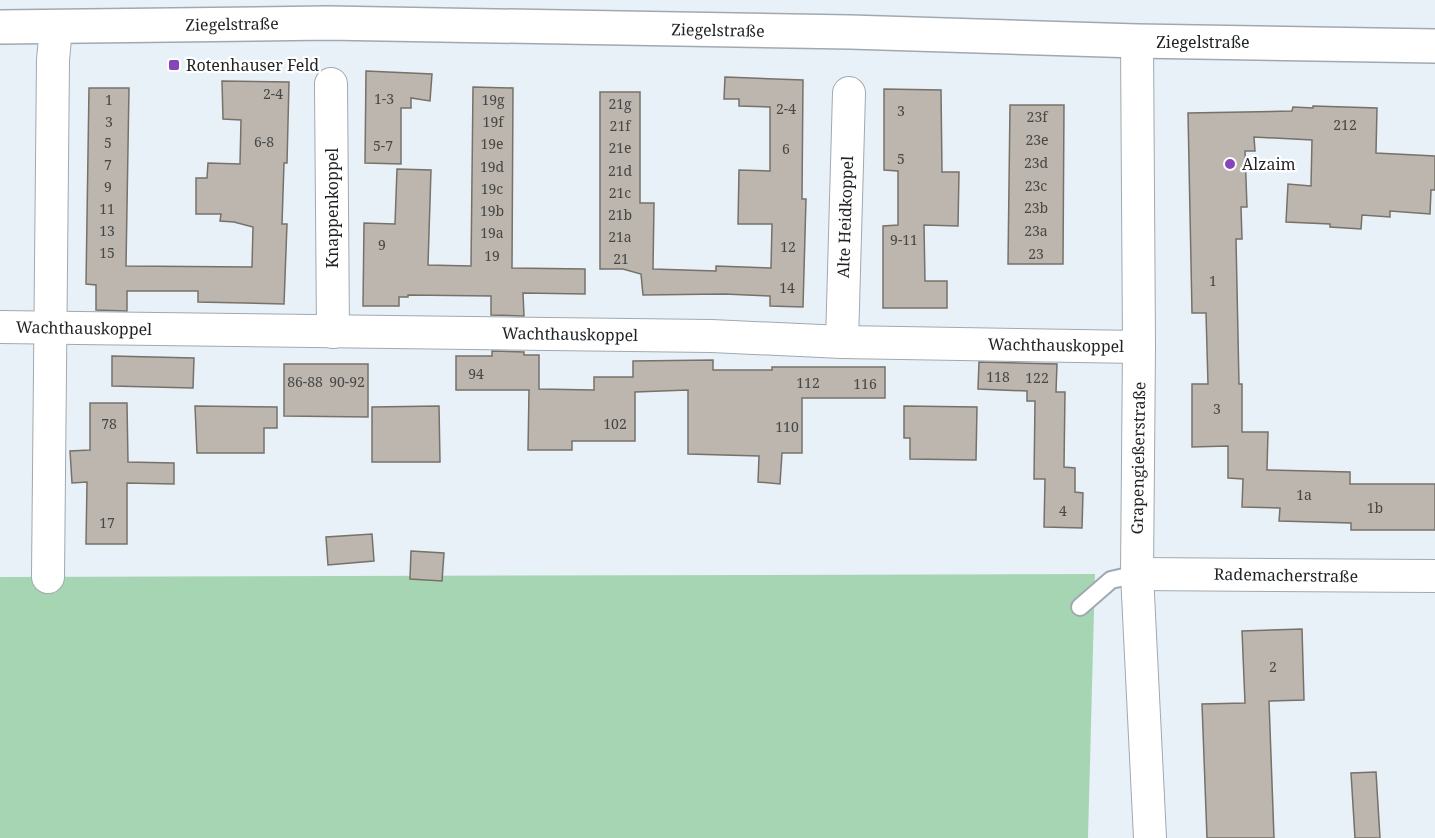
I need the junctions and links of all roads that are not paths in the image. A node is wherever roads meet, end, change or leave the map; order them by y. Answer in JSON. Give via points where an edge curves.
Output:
{"nodes":[{"id":1,"x":0,"y":27,"type":"edge"},
{"id":2,"x":56,"y":27,"type":"junction"},
{"id":3,"x":1137,"y":42,"type":"junction"},
{"id":4,"x":1435,"y":46,"type":"edge"},
{"id":5,"x":331,"y":84,"type":"dead end"},
{"id":6,"x":849,"y":93,"type":"dead end"},
{"id":7,"x":0,"y":327,"type":"edge"},
{"id":8,"x":50,"y":327,"type":"junction"},
{"id":9,"x":333,"y":332,"type":"junction"},
{"id":10,"x":842,"y":342,"type":"junction"},
{"id":11,"x":1139,"y":347,"type":"junction"},
{"id":12,"x":1137,"y":574,"type":"junction"},
{"id":13,"x":1435,"y":576,"type":"edge"},
{"id":14,"x":48,"y":577,"type":"dead end"},
{"id":15,"x":1080,"y":607,"type":"dead end"},
{"id":16,"x":1150,"y":838,"type":"edge"}],
"edges":[{"from":1,"to":2,"type":"main road","name":"Ziegelstraße"},
{"from":2,"to":3,"type":"main road","name":"Ziegelstraße","via":[[352,23],[850,32]]},
{"from":2,"to":8,"type":"street"},
{"from":3,"to":4,"type":"main road","name":"Ziegelstraße"},
{"from":3,"to":11,"type":"street","name":"Grapengießerstraße"},
{"from":5,"to":9,"type":"street","name":"Knappenkoppel"},
{"from":6,"to":10,"type":"street","name":"Alte Heidkoppel"},
{"from":7,"to":8,"type":"street","name":"Wachthauskoppel"},
{"from":8,"to":9,"type":"street","name":"Wachthauskoppel"},
{"from":8,"to":14,"type":"street"},
{"from":9,"to":10,"type":"street","name":"Wachthauskoppel","via":[[711,336]]},
{"from":10,"to":11,"type":"street","name":"Wachthauskoppel"},
{"from":11,"to":12,"type":"street","name":"Grapengießerstraße"},
{"from":12,"to":13,"type":"street","name":"Rademacherstraße"},
{"from":12,"to":15,"type":"lane","via":[[1111,580]]},
{"from":12,"to":16,"type":"street","name":"Grapengießerstraße"}]}
